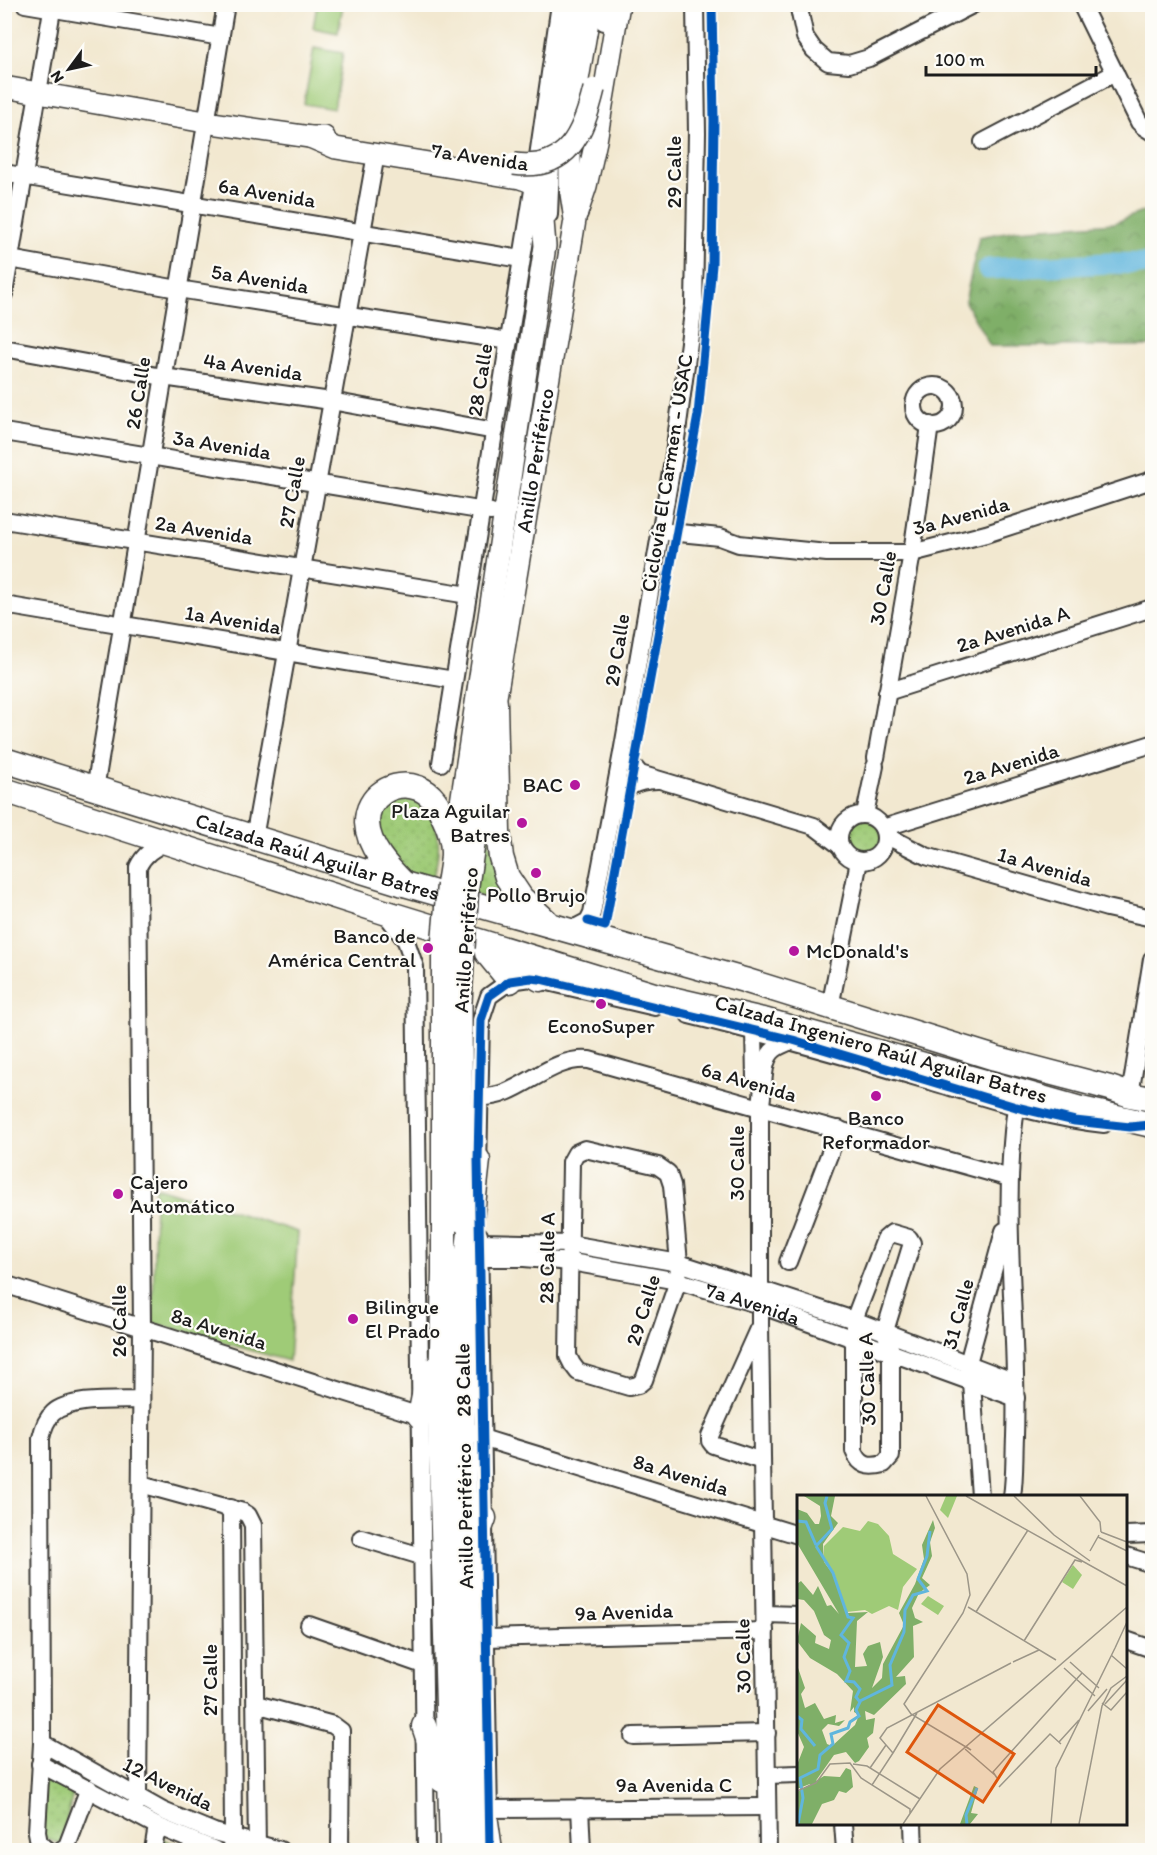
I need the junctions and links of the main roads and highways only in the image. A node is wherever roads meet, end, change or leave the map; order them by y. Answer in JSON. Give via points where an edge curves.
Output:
{"nodes":[{"id":1,"x":591,"y":4,"type":"edge"},
{"id":2,"x":619,"y":4,"type":"edge"},
{"id":3,"x":606,"y":10,"type":"edge"},
{"id":4,"x":4,"y":87,"type":"edge"},
{"id":5,"x":310,"y":137,"type":"junction"},
{"id":6,"x":574,"y":219,"type":"junction"},
{"id":7,"x":545,"y":246,"type":"joint"},
{"id":8,"x":495,"y":703,"type":"junction"},
{"id":9,"x":4,"y":760,"type":"edge"},
{"id":10,"x":4,"y":790,"type":"edge"},
{"id":11,"x":453,"y":853,"type":"junction"},
{"id":12,"x":404,"y":884,"type":"junction"},
{"id":13,"x":458,"y":885,"type":"junction"},
{"id":14,"x":559,"y":928,"type":"junction"},
{"id":15,"x":459,"y":942,"type":"junction"},
{"id":16,"x":540,"y":979,"type":"road end"},
{"id":17,"x":510,"y":981,"type":"road end"},
{"id":18,"x":945,"y":1072,"type":"junction"},
{"id":19,"x":1141,"y":1097,"type":"edge"},
{"id":20,"x":1009,"y":1104,"type":"road end"},
{"id":21,"x":1151,"y":1125,"type":"edge"},
{"id":22,"x":478,"y":1160,"type":"road end"},
{"id":23,"x":444,"y":1274,"type":"junction"},
{"id":24,"x":463,"y":1295,"type":"junction"},
{"id":25,"x":420,"y":1416,"type":"road end"},
{"id":26,"x":484,"y":1518,"type":"road end"},
{"id":27,"x":466,"y":1565,"type":"junction"},
{"id":28,"x":469,"y":1701,"type":"junction"},
{"id":29,"x":424,"y":1726,"type":"road end"},
{"id":30,"x":450,"y":1806,"type":"junction"},
{"id":31,"x":452,"y":1851,"type":"edge"},
{"id":32,"x":472,"y":1851,"type":"edge"},
{"id":33,"x":490,"y":1851,"type":"edge"}],
"edges":[{"from":1,"to":6,"type":"main road","name":"Anillo Periférico","via":[[570,126]]},
{"from":2,"to":6,"type":"main road","via":[[596,141]]},
{"from":3,"to":5,"type":"main road","name":"7a Avenida","bridge":true,"via":[[594,89],[581,131],[572,144],[544,164],[514,164],[342,136]]},
{"from":4,"to":5,"type":"main road","name":"7a Avenida"},
{"from":5,"to":7,"type":"main road","name":"7a Avenida","via":[[336,148],[520,178],[534,184],[541,196]]},
{"from":6,"to":8,"type":"main road","name":"Anillo Periférico"},
{"from":7,"to":11,"type":"main road","name":"Anillo Periférico"},
{"from":8,"to":13,"type":"main road","name":"Anillo Periférico"},
{"from":8,"to":14,"type":"highway","via":[[501,857],[507,877],[521,898]]},
{"from":9,"to":12,"type":"highway","name":"Calzada Raúl Aguilar Batres"},
{"from":10,"to":15,"type":"highway","name":"Calzada Raúl Aguilar Batres","via":[[384,912]]},
{"from":11,"to":12,"type":"highway","via":[[448,826],[434,799],[419,788],[404,784],[389,788],[369,808],[367,823],[377,852]]},
{"from":11,"to":13,"type":"highway","name":"Anillo Periférico"},
{"from":12,"to":14,"type":"highway","name":"Calzada Raúl Aguilar Batres"},
{"from":13,"to":15,"type":"highway","name":"Anillo Periférico","bridge":true},
{"from":14,"to":19,"type":"highway","name":"Calzada Raúl Aguilar Batres","via":[[744,980],[995,1058]]},
{"from":15,"to":16,"type":"highway","via":[[508,958]]},
{"from":15,"to":17,"type":"highway","via":[[493,958]]},
{"from":15,"to":18,"type":"highway","name":"Calzada Raúl Aguilar Batres","via":[[766,1021]]},
{"from":15,"to":23,"type":"highway","name":"Anillo Periférico"},
{"from":15,"to":24,"type":"main road","name":"Anillo Periférico"},
{"from":18,"to":20,"type":"highway"},
{"from":18,"to":21,"type":"highway","name":"Calzada Raúl Aguilar Batres"},
{"from":22,"to":24,"type":"highway"},
{"from":23,"to":25,"type":"highway"},
{"from":23,"to":30,"type":"highway","name":"Anillo Periférico","via":[[440,1421]]},
{"from":24,"to":27,"type":"highway","name":"Anillo Periférico"},
{"from":26,"to":27,"type":"highway"},
{"from":27,"to":28,"type":"highway","name":"Anillo Periférico"},
{"from":28,"to":32,"type":"highway","name":"Anillo Periférico"},
{"from":28,"to":33,"type":"highway"},
{"from":29,"to":30,"type":"highway"},
{"from":30,"to":31,"type":"highway","name":"Anillo Periférico"}]}
